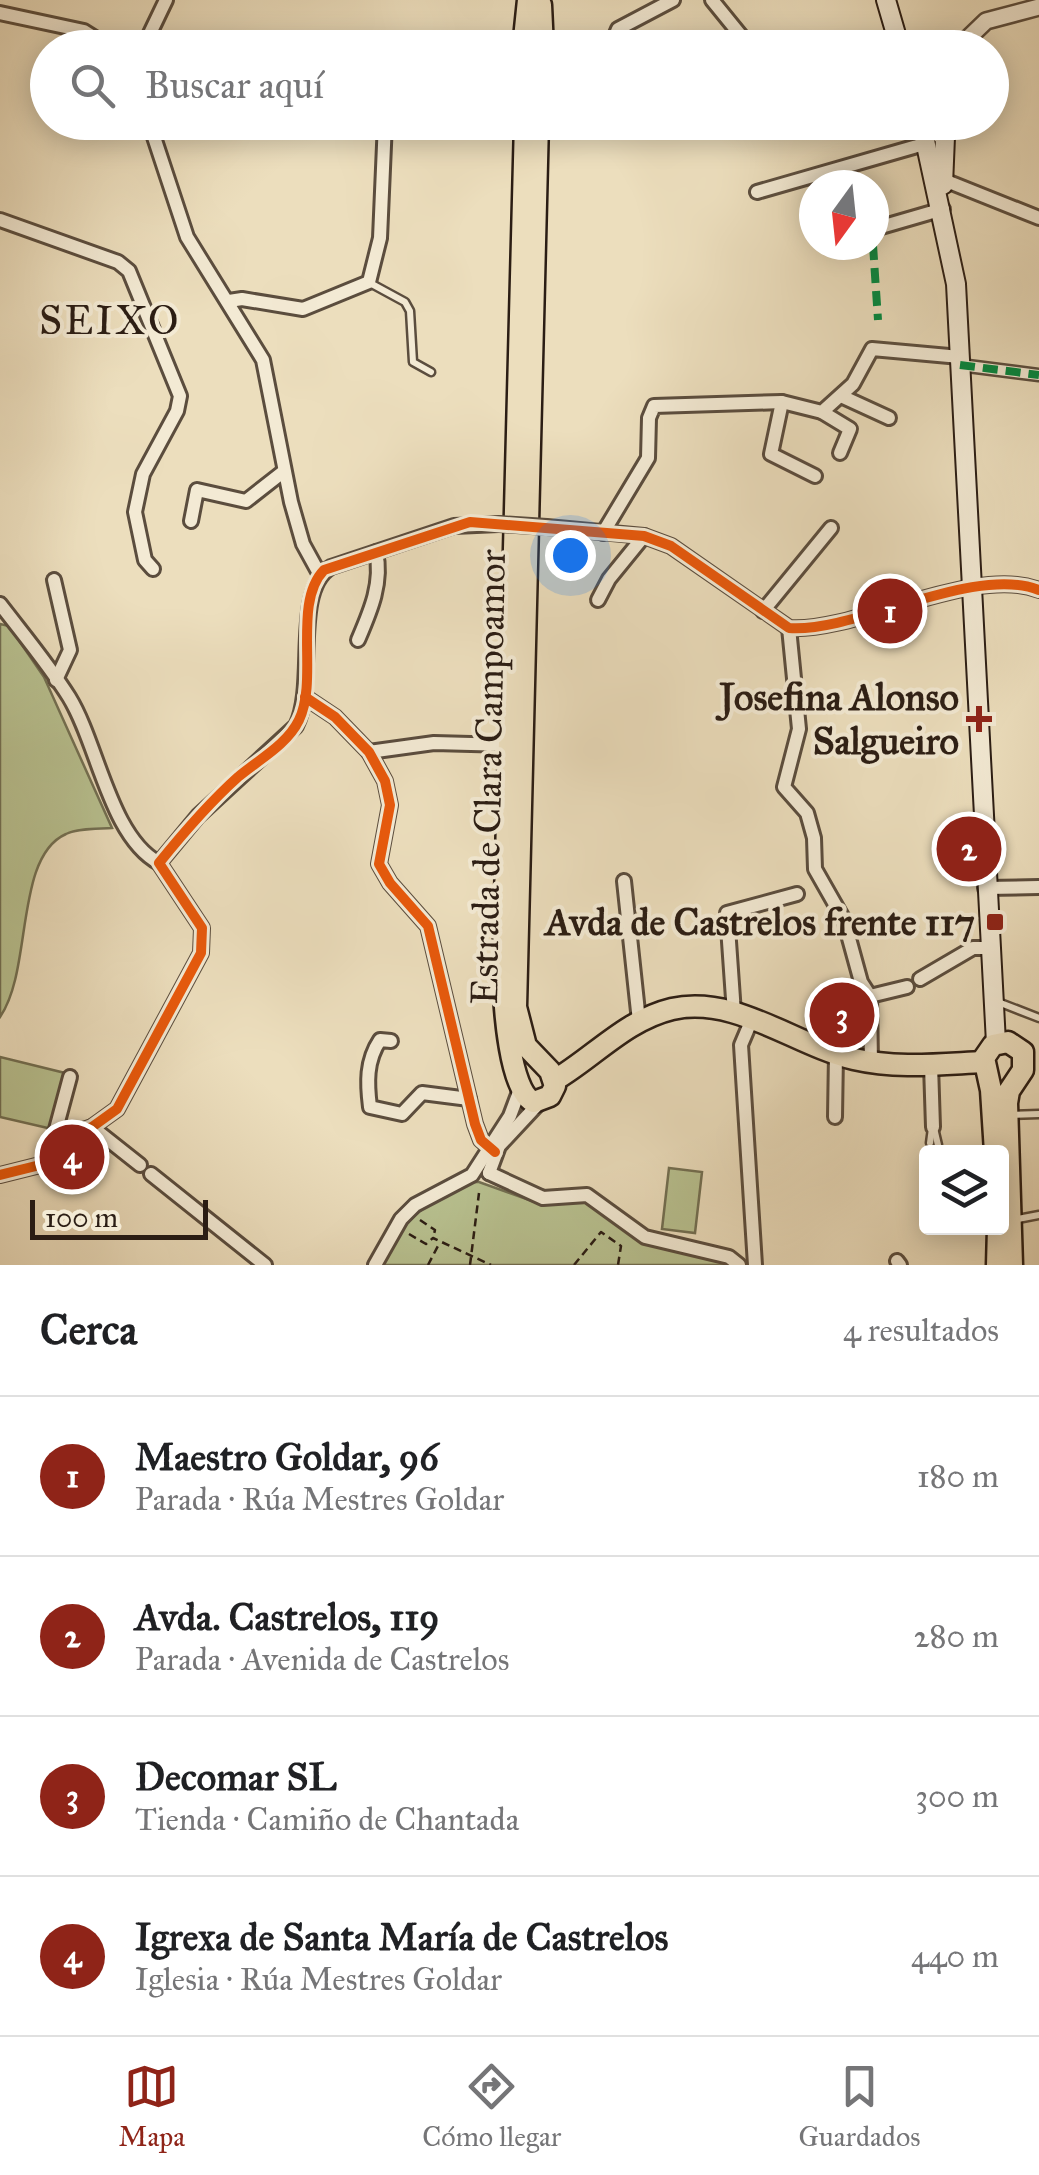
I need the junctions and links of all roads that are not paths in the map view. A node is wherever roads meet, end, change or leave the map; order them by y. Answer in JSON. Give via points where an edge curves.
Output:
{"nodes":[{"id":1,"x":166,"y":0,"type":"edge"},
{"id":2,"x":528,"y":0,"type":"edge"},
{"id":3,"x":541,"y":0,"type":"edge"},
{"id":4,"x":673,"y":0,"type":"edge"},
{"id":5,"x":712,"y":0,"type":"edge"},
{"id":6,"x":886,"y":0,"type":"edge"},
{"id":7,"x":1039,"y":7,"type":"edge"},
{"id":8,"x":0,"y":13,"type":"edge"},
{"id":9,"x":79,"y":30,"type":"edge"},
{"id":10,"x":151,"y":30,"type":"edge"},
{"id":11,"x":530,"y":30,"type":"edge"},
{"id":12,"x":535,"y":30,"type":"edge"},
{"id":13,"x":618,"y":30,"type":"edge"},
{"id":14,"x":736,"y":30,"type":"edge"},
{"id":15,"x":895,"y":30,"type":"edge"},
{"id":16,"x":976,"y":30,"type":"edge"},
{"id":17,"x":155,"y":140,"type":"edge"},
{"id":18,"x":384,"y":140,"type":"edge"},
{"id":19,"x":525,"y":140,"type":"edge"},
{"id":20,"x":538,"y":140,"type":"edge"},
{"id":21,"x":911,"y":140,"type":"edge"},
{"id":22,"x":933,"y":140,"type":"edge"},
{"id":23,"x":940,"y":190,"type":"junction"},
{"id":24,"x":756,"y":192,"type":"dead end"},
{"id":25,"x":1039,"y":218,"type":"edge"},
{"id":26,"x":0,"y":220,"type":"edge"},
{"id":27,"x":889,"y":220,"type":"edge"},
{"id":28,"x":369,"y":282,"type":"junction"},
{"id":29,"x":230,"y":301,"type":"junction"},
{"id":30,"x":960,"y":361,"type":"junction"},
{"id":31,"x":432,"y":372,"type":"dead end"},
{"id":32,"x":1039,"y":374,"type":"edge"},
{"id":33,"x":841,"y":396,"type":"junction"},
{"id":34,"x":782,"y":402,"type":"junction"},
{"id":35,"x":822,"y":412,"type":"junction"},
{"id":36,"x":889,"y":418,"type":"dead end"},
{"id":37,"x":840,"y":454,"type":"dead end"},
{"id":38,"x":284,"y":472,"type":"junction"},
{"id":39,"x":815,"y":476,"type":"dead end"},
{"id":40,"x":192,"y":521,"type":"dead end"},
{"id":41,"x":831,"y":528,"type":"dead end"},
{"id":42,"x":603,"y":533,"type":"junction"},
{"id":43,"x":644,"y":536,"type":"junction"},
{"id":44,"x":376,"y":552,"type":"junction"},
{"id":45,"x":153,"y":569,"type":"dead end"},
{"id":46,"x":320,"y":575,"type":"junction"},
{"id":47,"x":54,"y":580,"type":"dead end"},
{"id":48,"x":969,"y":590,"type":"junction"},
{"id":49,"x":1039,"y":590,"type":"edge"},
{"id":50,"x":598,"y":600,"type":"dead end"},
{"id":51,"x":0,"y":604,"type":"edge"},
{"id":52,"x":764,"y":610,"type":"junction"},
{"id":53,"x":788,"y":628,"type":"junction"},
{"id":54,"x":358,"y":640,"type":"dead end"},
{"id":55,"x":56,"y":680,"type":"junction"},
{"id":56,"x":305,"y":698,"type":"junction"},
{"id":57,"x":508,"y":746,"type":"junction"},
{"id":58,"x":369,"y":752,"type":"junction"},
{"id":59,"x":159,"y":862,"type":"junction"},
{"id":60,"x":624,"y":881,"type":"dead end"},
{"id":61,"x":985,"y":888,"type":"junction"},
{"id":62,"x":1039,"y":888,"type":"edge"},
{"id":63,"x":797,"y":894,"type":"dead end"},
{"id":64,"x":988,"y":948,"type":"junction"},
{"id":65,"x":870,"y":996,"type":"junction"},
{"id":66,"x":992,"y":1000,"type":"junction"},
{"id":67,"x":743,"y":1016,"type":"junction"},
{"id":68,"x":1039,"y":1018,"type":"edge"},
{"id":69,"x":639,"y":1022,"type":"junction"},
{"id":70,"x":391,"y":1041,"type":"dead end"},
{"id":71,"x":996,"y":1042,"type":"junction"},
{"id":72,"x":836,"y":1054,"type":"junction"},
{"id":73,"x":871,"y":1062,"type":"junction"},
{"id":74,"x":931,"y":1065,"type":"junction"},
{"id":75,"x":986,"y":1068,"type":"junction"},
{"id":76,"x":548,"y":1073,"type":"junction"},
{"id":77,"x":70,"y":1077,"type":"dead end"},
{"id":78,"x":1015,"y":1080,"type":"junction"},
{"id":79,"x":518,"y":1086,"type":"junction"},
{"id":80,"x":469,"y":1100,"type":"junction"},
{"id":81,"x":540,"y":1102,"type":"junction"},
{"id":82,"x":1039,"y":1114,"type":"edge"},
{"id":83,"x":1008,"y":1115,"type":"junction"},
{"id":84,"x":835,"y":1117,"type":"dead end"},
{"id":85,"x":92,"y":1126,"type":"junction"},
{"id":86,"x":933,"y":1127,"type":"joint"},
{"id":87,"x":52,"y":1144,"type":"junction"},
{"id":88,"x":934,"y":1144,"type":"dead end"},
{"id":89,"x":994,"y":1145,"type":"edge"},
{"id":90,"x":1007,"y":1145,"type":"edge"},
{"id":91,"x":490,"y":1150,"type":"junction"},
{"id":92,"x":489,"y":1173,"type":"junction"},
{"id":93,"x":0,"y":1174,"type":"edge"},
{"id":94,"x":472,"y":1174,"type":"junction"},
{"id":95,"x":1039,"y":1215,"type":"edge"},
{"id":96,"x":1009,"y":1223,"type":"edge"},
{"id":97,"x":1003,"y":1235,"type":"edge"},
{"id":98,"x":1007,"y":1235,"type":"edge"},
{"id":99,"x":266,"y":1265,"type":"edge"},
{"id":100,"x":375,"y":1265,"type":"edge"},
{"id":101,"x":739,"y":1265,"type":"edge"},
{"id":102,"x":755,"y":1265,"type":"edge"},
{"id":103,"x":997,"y":1265,"type":"edge"},
{"id":104,"x":1012,"y":1265,"type":"edge"}],
"edges":[{"from":1,"to":10,"type":"street"},
{"from":2,"to":11,"type":"main road"},
{"from":3,"to":12,"type":"main road"},
{"from":4,"to":13,"type":"street"},
{"from":5,"to":14,"type":"street"},
{"from":6,"to":15,"type":"main road"},
{"from":7,"to":16,"type":"street","via":[[986,20]]},
{"from":8,"to":9,"type":"street"},
{"from":17,"to":29,"type":"street","via":[[187,237]]},
{"from":18,"to":28,"type":"street","via":[[380,238]]},
{"from":19,"to":57,"type":"main road","name":"Estrada de Clara Campoamor"},
{"from":20,"to":76,"type":"main road","name":"Estrada de Clara Campoamor","via":[[516,1006],[526,1046]]},
{"from":21,"to":24,"type":"street"},
{"from":22,"to":23,"type":"main road"},
{"from":23,"to":25,"type":"street"},
{"from":23,"to":27,"type":"street"},
{"from":23,"to":30,"type":"main road"},
{"from":26,"to":45,"type":"street","via":[[118,262],[136,284],[180,396],[139,487],[135,512]]},
{"from":28,"to":29,"type":"street","via":[[304,309]]},
{"from":28,"to":31,"type":"lane","via":[[405,302],[412,362]]},
{"from":29,"to":38,"type":"street","via":[[269,376]]},
{"from":30,"to":32,"type":"street"},
{"from":30,"to":33,"type":"street","via":[[872,349]]},
{"from":30,"to":48,"type":"main road"},
{"from":33,"to":35,"type":"street"},
{"from":33,"to":36,"type":"street"},
{"from":34,"to":35,"type":"street"},
{"from":34,"to":39,"type":"street","via":[[771,454]]},
{"from":34,"to":42,"type":"street","via":[[654,406],[648,458]]},
{"from":35,"to":37,"type":"street","via":[[850,429]]},
{"from":38,"to":40,"type":"street","via":[[246,500],[197,490]]},
{"from":38,"to":46,"type":"street","via":[[303,544]]},
{"from":41,"to":52,"type":"street"},
{"from":42,"to":43,"type":"street"},
{"from":42,"to":44,"type":"street","bridge":true,"via":[[470,522]]},
{"from":43,"to":50,"type":"street"},
{"from":43,"to":52,"type":"street","via":[[672,546]]},
{"from":44,"to":46,"type":"street"},
{"from":44,"to":54,"type":"street","via":[[374,603]]},
{"from":46,"to":56,"type":"street","via":[[311,601]]},
{"from":47,"to":55,"type":"street","via":[[70,650]]},
{"from":48,"to":49,"type":"street"},
{"from":48,"to":53,"type":"street"},
{"from":48,"to":61,"type":"main road"},
{"from":51,"to":55,"type":"street"},
{"from":52,"to":53,"type":"street"},
{"from":53,"to":65,"type":"street","via":[[800,729],[784,787],[806,813],[814,869],[844,920]]},
{"from":55,"to":59,"type":"street","via":[[102,768],[123,828]]},
{"from":56,"to":58,"type":"street"},
{"from":56,"to":59,"type":"street","via":[[291,732],[198,816]]},
{"from":57,"to":58,"type":"street","via":[[434,743]]},
{"from":57,"to":79,"type":"main road","name":"Estrada de Clara Campoamor","via":[[504,1008]]},
{"from":58,"to":80,"type":"street","via":[[390,805],[379,854],[382,874],[428,926]]},
{"from":59,"to":85,"type":"street","via":[[202,928],[201,954],[132,1086],[117,1109]]},
{"from":60,"to":69,"type":"street"},
{"from":61,"to":62,"type":"street"},
{"from":61,"to":64,"type":"main road"},
{"from":63,"to":67,"type":"street","via":[[727,913]]},
{"from":64,"to":65,"type":"street","via":[[972,948],[914,983]]},
{"from":64,"to":66,"type":"main road"},
{"from":65,"to":73,"type":"street"},
{"from":66,"to":68,"type":"lane"},
{"from":66,"to":71,"type":"main road"},
{"from":67,"to":69,"type":"main road","via":[[694,1007]]},
{"from":67,"to":72,"type":"main road"},
{"from":67,"to":102,"type":"street"},
{"from":69,"to":76,"type":"main road"},
{"from":70,"to":80,"type":"street","via":[[380,1040],[371,1058],[368,1094],[374,1111],[402,1114],[422,1093]]},
{"from":71,"to":75,"type":"main road","via":[[987,1050]]},
{"from":71,"to":78,"type":"main road","via":[[1023,1052],[1025,1064]]},
{"from":72,"to":73,"type":"main road"},
{"from":72,"to":84,"type":"street"},
{"from":73,"to":74,"type":"main road"},
{"from":74,"to":75,"type":"main road"},
{"from":74,"to":86,"type":"street"},
{"from":75,"to":78,"type":"main road","via":[[1001,1082]]},
{"from":75,"to":89,"type":"main road"},
{"from":76,"to":79,"type":"main road","via":[[529,1066]]},
{"from":76,"to":81,"type":"main road","via":[[553,1092]]},
{"from":77,"to":87,"type":"street"},
{"from":78,"to":83,"type":"main road"},
{"from":79,"to":81,"type":"main road","via":[[528,1101]]},
{"from":79,"to":91,"type":"street"},
{"from":80,"to":91,"type":"street"},
{"from":81,"to":91,"type":"street"},
{"from":82,"to":83,"type":"lane"},
{"from":83,"to":90,"type":"main road"},
{"from":85,"to":87,"type":"street"},
{"from":85,"to":99,"type":"street"},
{"from":86,"to":88,"type":"lane"},
{"from":87,"to":93,"type":"street","via":[[40,1166]]},
{"from":91,"to":92,"type":"street"},
{"from":91,"to":94,"type":"street"},
{"from":92,"to":94,"type":"street"},
{"from":92,"to":101,"type":"street","via":[[544,1198],[588,1195],[633,1232]]},
{"from":94,"to":100,"type":"street","via":[[415,1205]]},
{"from":95,"to":96,"type":"lane"},
{"from":97,"to":103,"type":"main road"},
{"from":98,"to":104,"type":"main road"}]}
